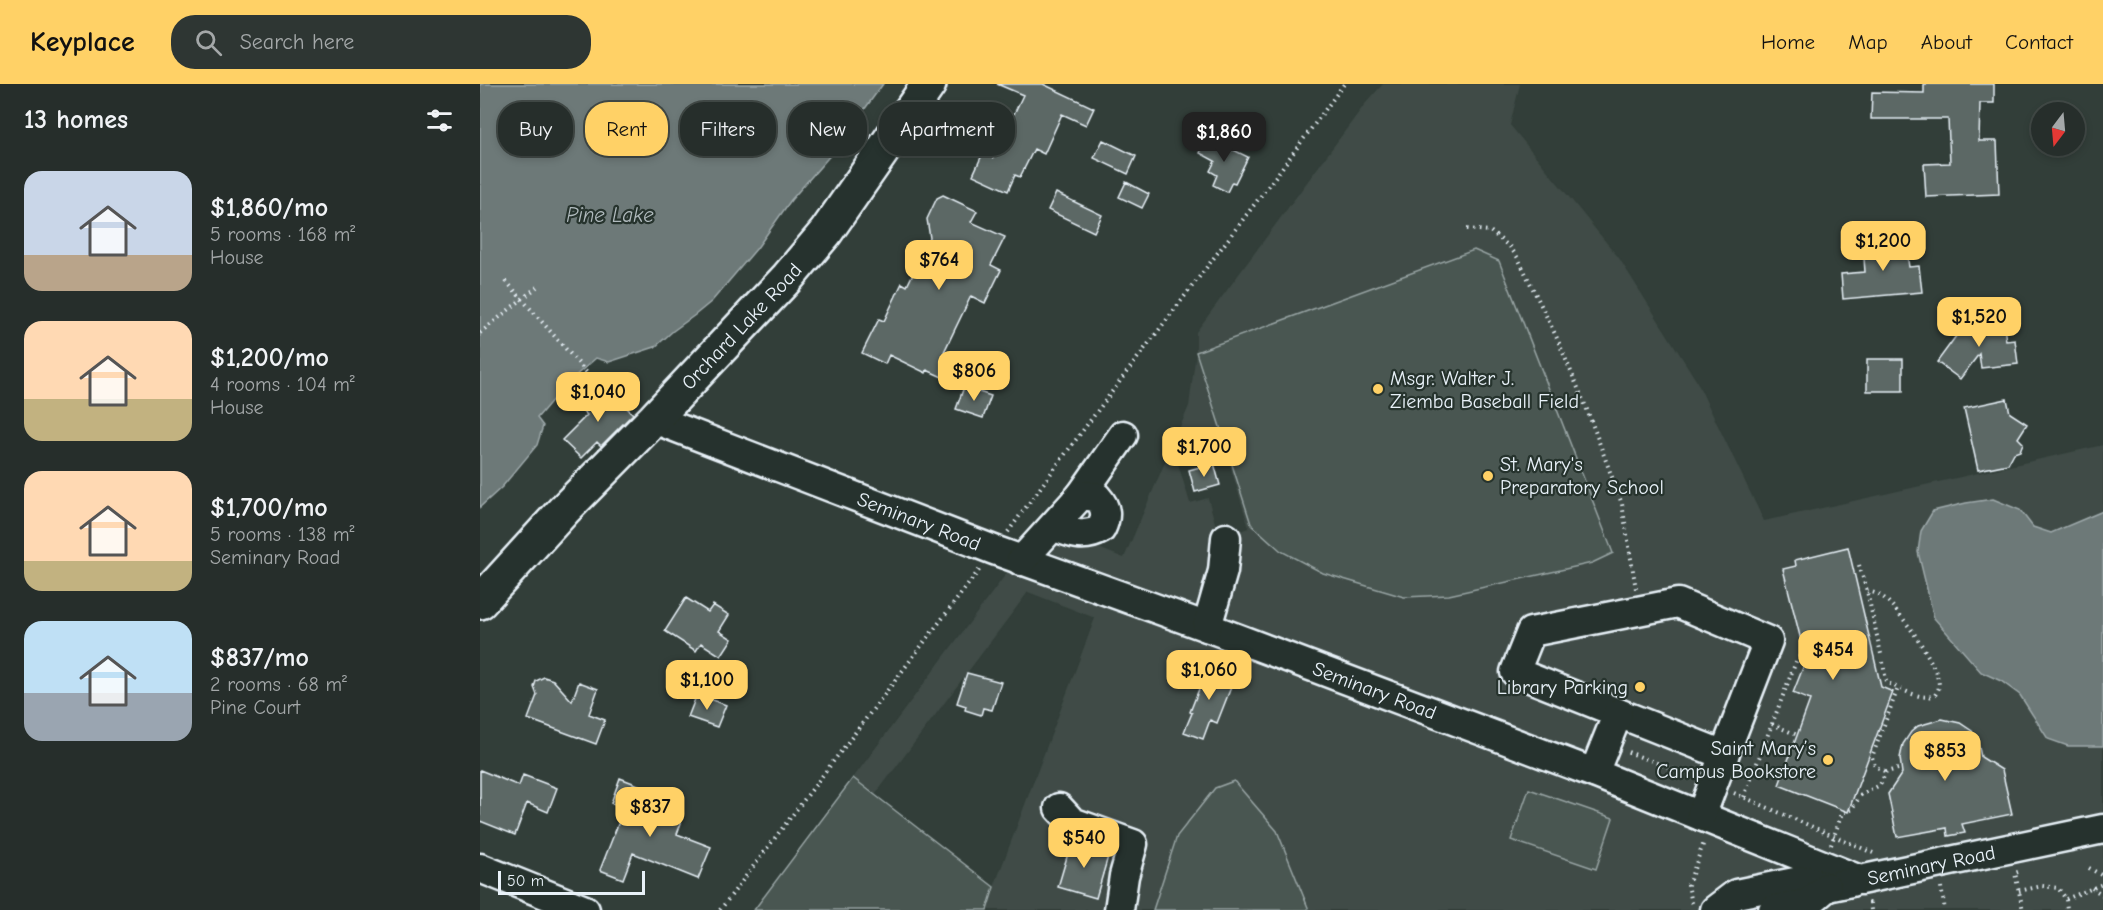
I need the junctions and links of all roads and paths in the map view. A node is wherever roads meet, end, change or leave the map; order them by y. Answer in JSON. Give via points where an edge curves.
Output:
{"nodes":[{"id":1,"x":929,"y":84,"type":"edge"},
{"id":2,"x":1344,"y":84,"type":"edge"},
{"id":3,"x":1467,"y":229,"type":"dead end"},
{"id":4,"x":506,"y":281,"type":"dead end"},
{"id":5,"x":537,"y":287,"type":"dead end"},
{"id":6,"x":480,"y":333,"type":"edge"},
{"id":7,"x":588,"y":374,"type":"dead end"},
{"id":8,"x":654,"y":419,"type":"junction"},
{"id":9,"x":1123,"y":435,"type":"dead end"},
{"id":10,"x":1081,"y":495,"type":"junction"},
{"id":11,"x":1053,"y":526,"type":"junction"},
{"id":12,"x":1081,"y":534,"type":"junction"},
{"id":13,"x":1226,"y":538,"type":"dead end"},
{"id":14,"x":994,"y":550,"type":"junction"},
{"id":15,"x":1021,"y":561,"type":"junction"},
{"id":16,"x":1859,"y":565,"type":"dead end"},
{"id":17,"x":1078,"y":582,"type":"junction"},
{"id":18,"x":1867,"y":591,"type":"junction"},
{"id":19,"x":480,"y":602,"type":"edge"},
{"id":20,"x":1639,"y":610,"type":"junction"},
{"id":21,"x":1207,"y":627,"type":"junction"},
{"id":22,"x":1804,"y":652,"type":"dead end"},
{"id":23,"x":1881,"y":654,"type":"dead end"},
{"id":24,"x":1883,"y":662,"type":"dead end"},
{"id":25,"x":1898,"y":688,"type":"junction"},
{"id":26,"x":1618,"y":713,"type":"junction"},
{"id":27,"x":1772,"y":724,"type":"junction"},
{"id":28,"x":1797,"y":735,"type":"dead end"},
{"id":29,"x":1606,"y":744,"type":"junction"},
{"id":30,"x":1724,"y":755,"type":"junction"},
{"id":31,"x":1902,"y":768,"type":"dead end"},
{"id":32,"x":1886,"y":772,"type":"junction"},
{"id":33,"x":1594,"y":773,"type":"junction"},
{"id":34,"x":1713,"y":785,"type":"junction"},
{"id":35,"x":1744,"y":797,"type":"junction"},
{"id":36,"x":1059,"y":808,"type":"dead end"},
{"id":37,"x":1707,"y":818,"type":"junction"},
{"id":38,"x":2103,"y":829,"type":"edge"},
{"id":39,"x":1834,"y":837,"type":"junction"},
{"id":40,"x":1875,"y":854,"type":"dead end"},
{"id":41,"x":1936,"y":864,"type":"junction"},
{"id":42,"x":480,"y":868,"type":"edge"},
{"id":43,"x":2089,"y":868,"type":"dead end"},
{"id":44,"x":2019,"y":872,"type":"dead end"},
{"id":45,"x":1825,"y":876,"type":"junction"},
{"id":46,"x":2103,"y":876,"type":"edge"},
{"id":47,"x":2103,"y":884,"type":"edge"},
{"id":48,"x":2092,"y":888,"type":"junction"},
{"id":49,"x":2019,"y":891,"type":"junction"},
{"id":50,"x":2103,"y":895,"type":"edge"},
{"id":51,"x":2066,"y":898,"type":"junction"},
{"id":52,"x":585,"y":910,"type":"edge"},
{"id":53,"x":720,"y":910,"type":"edge"},
{"id":54,"x":1119,"y":910,"type":"edge"},
{"id":55,"x":1694,"y":910,"type":"edge"},
{"id":56,"x":1715,"y":910,"type":"edge"},
{"id":57,"x":1773,"y":910,"type":"edge"},
{"id":58,"x":1945,"y":910,"type":"edge"},
{"id":59,"x":2023,"y":910,"type":"edge"},
{"id":60,"x":2067,"y":910,"type":"edge"}],
"edges":[{"from":1,"to":8,"type":"main road","name":"Orchard Lake Road","via":[[826,232]]},
{"from":2,"to":14,"type":"path"},
{"from":3,"to":20,"type":"path","via":[[1490,231],[1509,247],[1557,336],[1622,504]]},
{"from":4,"to":7,"type":"path"},
{"from":5,"to":6,"type":"path"},
{"from":8,"to":14,"type":"street","name":"Seminary Road"},
{"from":8,"to":19,"type":"main road","name":"Orchard Lake Road"},
{"from":9,"to":10,"type":"street"},
{"from":10,"to":11,"type":"street"},
{"from":10,"to":12,"type":"street","via":[[1097,497],[1106,516],[1101,529]]},
{"from":11,"to":12,"type":"street"},
{"from":11,"to":15,"type":"street"},
{"from":12,"to":17,"type":"street","via":[[1085,549]]},
{"from":13,"to":21,"type":"street","via":[[1223,571]]},
{"from":14,"to":15,"type":"street","name":"Seminary Road"},
{"from":14,"to":53,"type":"path"},
{"from":15,"to":17,"type":"street","name":"Seminary Road"},
{"from":16,"to":18,"type":"path"},
{"from":17,"to":21,"type":"street","name":"Seminary Road"},
{"from":18,"to":23,"type":"path"},
{"from":18,"to":25,"type":"path","via":[[1883,597],[1909,627],[1927,654],[1939,688],[1929,698]]},
{"from":20,"to":26,"type":"street","via":[[1531,632],[1515,672]]},
{"from":20,"to":30,"type":"street","via":[[1678,603],[1768,641]]},
{"from":21,"to":33,"type":"street","name":"Seminary Road"},
{"from":22,"to":27,"type":"path","via":[[1797,659]]},
{"from":24,"to":25,"type":"path","via":[[1886,682]]},
{"from":25,"to":32,"type":"path","via":[[1872,757],[1875,766]]},
{"from":26,"to":29,"type":"street"},
{"from":26,"to":30,"type":"street"},
{"from":27,"to":28,"type":"path"},
{"from":27,"to":35,"type":"path"},
{"from":29,"to":33,"type":"street"},
{"from":29,"to":34,"type":"path"},
{"from":30,"to":34,"type":"street"},
{"from":31,"to":32,"type":"path"},
{"from":32,"to":39,"type":"path","via":[[1880,785],[1861,795],[1851,810],[1842,813]]},
{"from":33,"to":37,"type":"street","name":"Seminary Road"},
{"from":34,"to":35,"type":"path"},
{"from":34,"to":37,"type":"street"},
{"from":35,"to":39,"type":"path"},
{"from":36,"to":54,"type":"street","via":[[1072,822],[1133,844]]},
{"from":37,"to":45,"type":"street","name":"Seminary Road"},
{"from":37,"to":55,"type":"path","via":[[1688,885]]},
{"from":38,"to":41,"type":"street","name":"Seminary Road"},
{"from":39,"to":40,"type":"path"},
{"from":39,"to":45,"type":"path"},
{"from":41,"to":45,"type":"street","name":"Seminary Road","via":[[1860,880]]},
{"from":41,"to":58,"type":"path"},
{"from":42,"to":52,"type":"street"},
{"from":43,"to":46,"type":"path"},
{"from":44,"to":49,"type":"path","via":[[2015,873]]},
{"from":45,"to":56,"type":"street","via":[[1736,894]]},
{"from":45,"to":57,"type":"street","via":[[1809,903]]},
{"from":47,"to":48,"type":"path"},
{"from":48,"to":50,"type":"path"},
{"from":48,"to":51,"type":"path"},
{"from":49,"to":51,"type":"path","via":[[2050,886],[2058,888]]},
{"from":49,"to":59,"type":"path"},
{"from":51,"to":60,"type":"path"}]}
